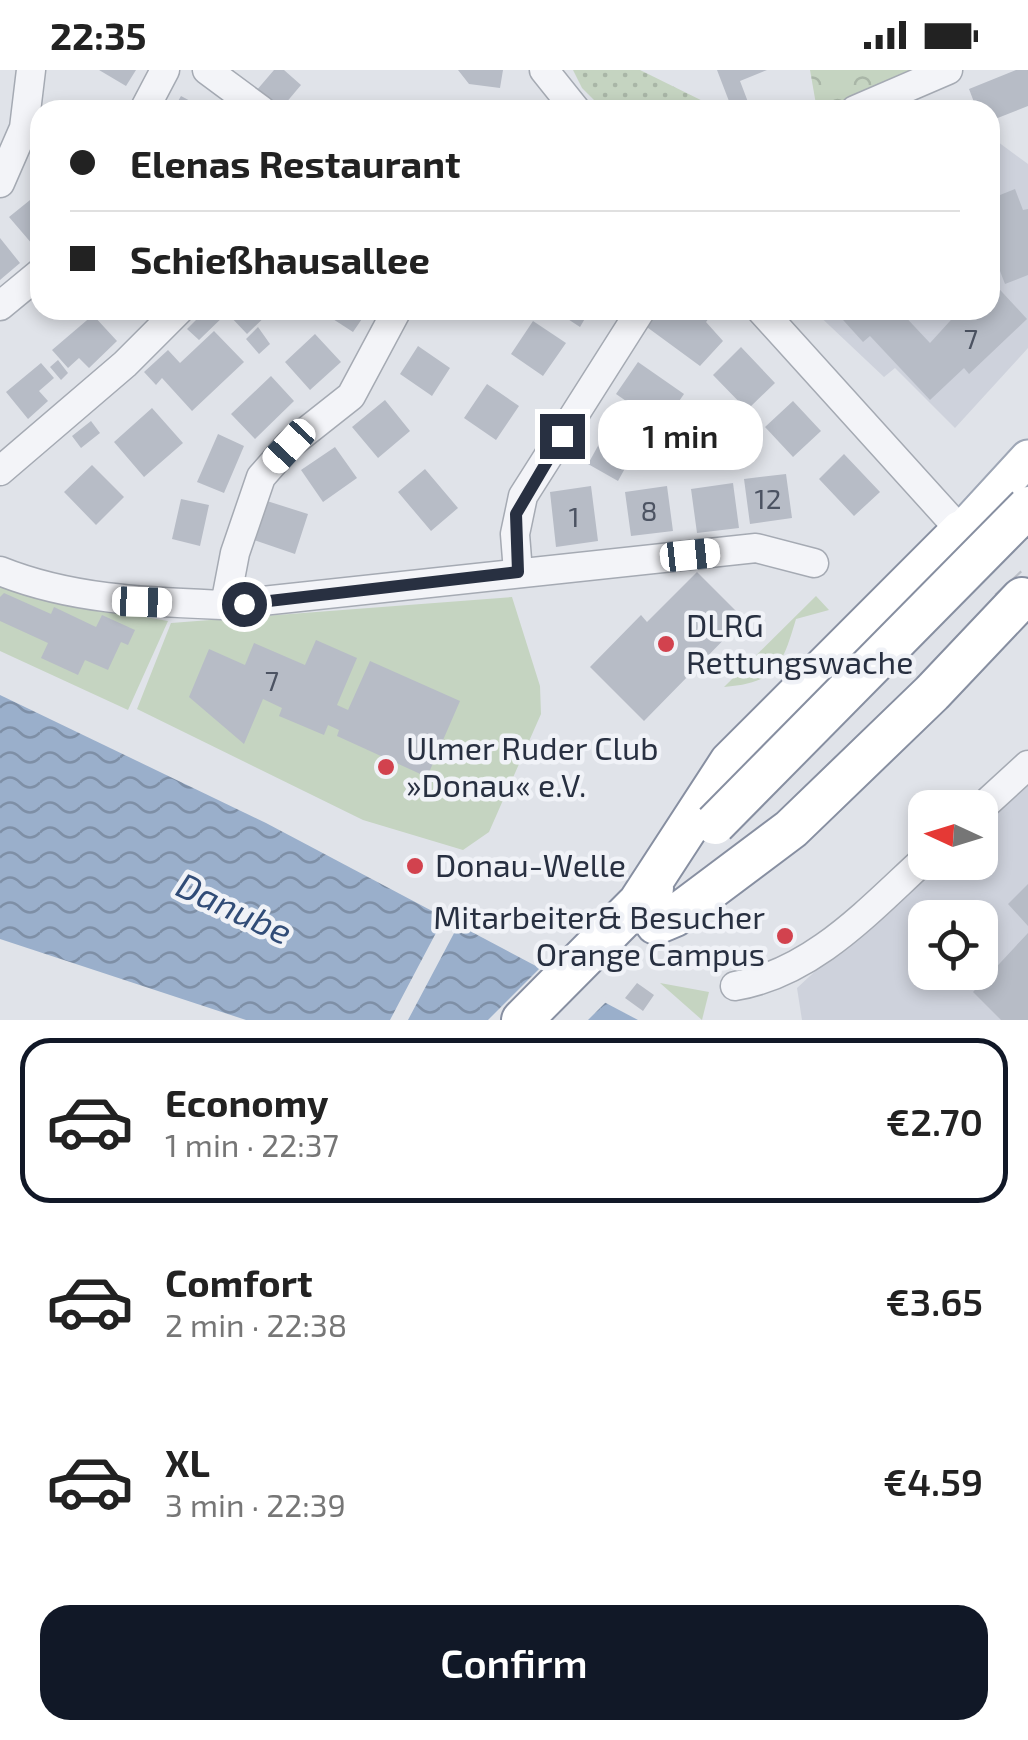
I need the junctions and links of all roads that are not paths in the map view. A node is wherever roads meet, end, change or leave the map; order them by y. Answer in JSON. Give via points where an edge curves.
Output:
{"nodes":[{"id":1,"x":31,"y":70,"type":"edge"},
{"id":2,"x":165,"y":70,"type":"edge"},
{"id":3,"x":207,"y":70,"type":"edge"},
{"id":4,"x":544,"y":70,"type":"edge"},
{"id":5,"x":948,"y":70,"type":"edge"},
{"id":6,"x":149,"y":100,"type":"edge"},
{"id":7,"x":248,"y":100,"type":"edge"},
{"id":8,"x":568,"y":100,"type":"edge"},
{"id":9,"x":878,"y":100,"type":"edge"},
{"id":10,"x":0,"y":183,"type":"edge"},
{"id":11,"x":30,"y":281,"type":"edge"},
{"id":12,"x":0,"y":306,"type":"edge"},
{"id":13,"x":168,"y":320,"type":"edge"},
{"id":14,"x":392,"y":320,"type":"edge"},
{"id":15,"x":636,"y":320,"type":"edge"},
{"id":16,"x":770,"y":320,"type":"edge"},
{"id":17,"x":1028,"y":458,"type":"edge"},
{"id":18,"x":0,"y":471,"type":"edge"},
{"id":19,"x":1028,"y":507,"type":"edge"},
{"id":20,"x":966,"y":537,"type":"junction"},
{"id":21,"x":1028,"y":543,"type":"edge"},
{"id":22,"x":814,"y":563,"type":"dead end"},
{"id":23,"x":0,"y":571,"type":"edge"},
{"id":24,"x":518,"y":572,"type":"junction"},
{"id":25,"x":1022,"y":595,"type":"edge"},
{"id":26,"x":226,"y":606,"type":"junction"},
{"id":27,"x":1028,"y":764,"type":"edge"},
{"id":28,"x":998,"y":792,"type":"edge"},
{"id":29,"x":724,"y":833,"type":"junction"},
{"id":30,"x":908,"y":875,"type":"edge"},
{"id":31,"x":646,"y":914,"type":"junction"},
{"id":32,"x":735,"y":986,"type":"dead end"},
{"id":33,"x":522,"y":1020,"type":"edge"},
{"id":34,"x":560,"y":1020,"type":"edge"}],
"edges":[{"from":1,"to":10,"type":"street","via":[[24,128]]},
{"from":2,"to":6,"type":"street"},
{"from":3,"to":7,"type":"street"},
{"from":4,"to":8,"type":"street"},
{"from":5,"to":9,"type":"street"},
{"from":11,"to":12,"type":"street"},
{"from":13,"to":18,"type":"street"},
{"from":14,"to":26,"type":"street","via":[[351,396],[261,477],[234,553]]},
{"from":15,"to":24,"type":"street","via":[[524,496],[516,514]]},
{"from":16,"to":20,"type":"street"},
{"from":17,"to":20,"type":"main road"},
{"from":19,"to":29,"type":"highway","bridge":true},
{"from":20,"to":31,"type":"highway","via":[[730,762]]},
{"from":21,"to":29,"type":"highway"},
{"from":22,"to":24,"type":"street","via":[[756,548],[560,576]]},
{"from":23,"to":26,"type":"street","via":[[75,593]]},
{"from":24,"to":26,"type":"street"},
{"from":25,"to":31,"type":"highway","via":[[932,693],[790,829],[675,916]]},
{"from":27,"to":28,"type":"street"},
{"from":29,"to":31,"type":"highway"},
{"from":30,"to":32,"type":"street","via":[[798,965]]},
{"from":31,"to":33,"type":"highway"},
{"from":31,"to":34,"type":"highway"}]}
